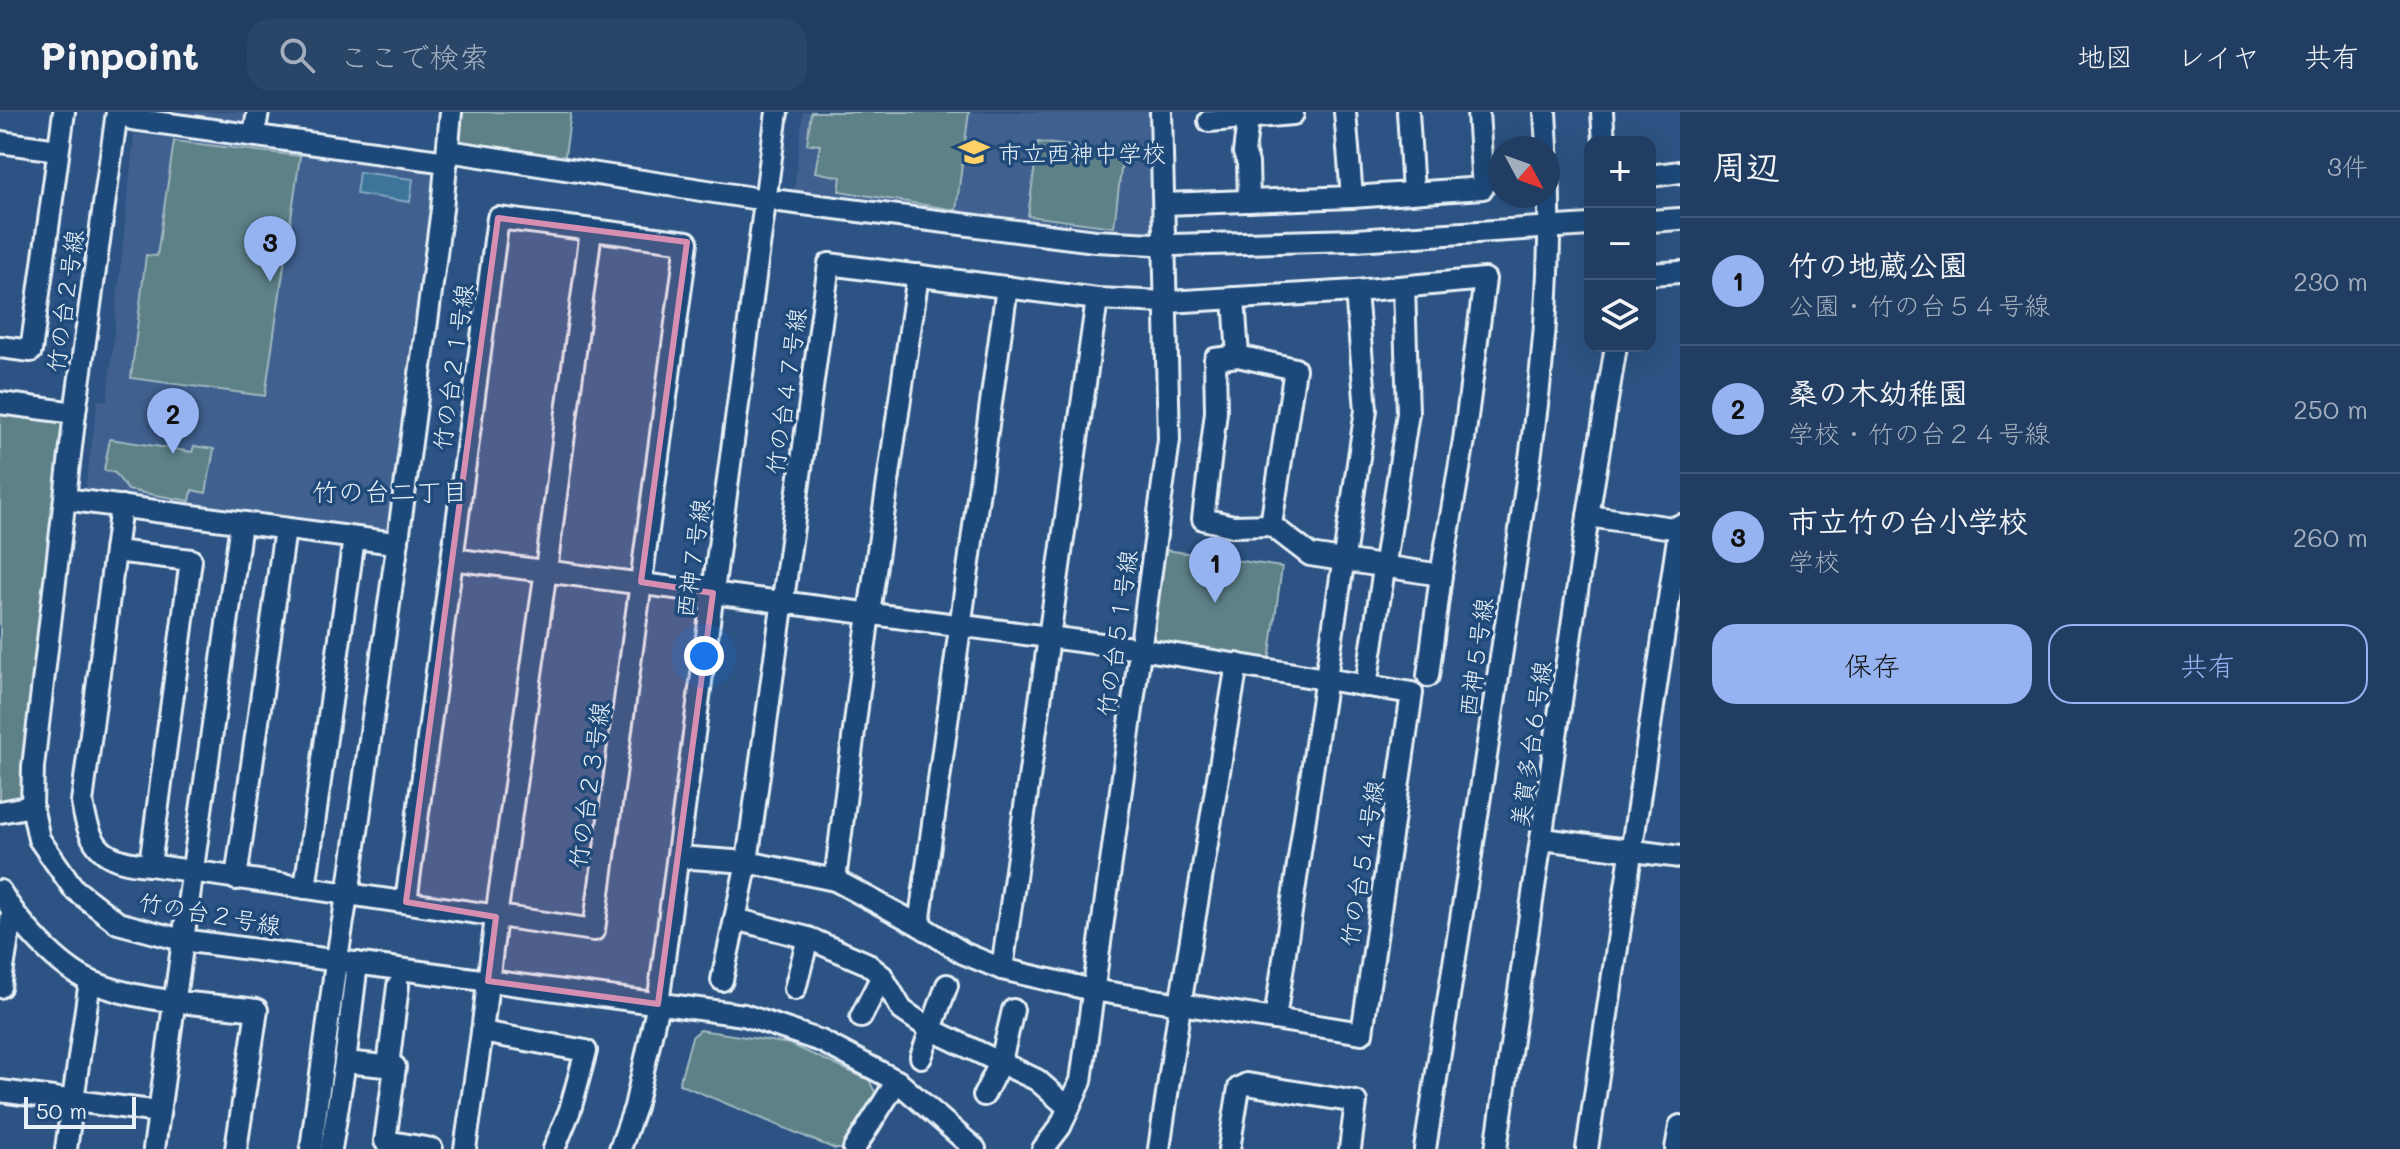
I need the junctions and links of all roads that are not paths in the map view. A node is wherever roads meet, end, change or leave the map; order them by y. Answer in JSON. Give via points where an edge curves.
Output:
{"nodes":[{"id":1,"x":64,"y":112,"type":"edge"},
{"id":2,"x":451,"y":112,"type":"edge"},
{"id":3,"x":777,"y":112,"type":"edge"},
{"id":4,"x":1161,"y":112,"type":"edge"},
{"id":5,"x":1345,"y":112,"type":"edge"},
{"id":6,"x":1408,"y":112,"type":"edge"},
{"id":7,"x":1478,"y":112,"type":"edge"},
{"id":8,"x":1545,"y":112,"type":"edge"},
{"id":9,"x":1602,"y":112,"type":"edge"},
{"id":10,"x":1249,"y":114,"type":"edge"},
{"id":11,"x":1293,"y":114,"type":"dead end"},
{"id":12,"x":124,"y":116,"type":"edge"},
{"id":13,"x":1209,"y":121,"type":"dead end"},
{"id":14,"x":1546,"y":136,"type":"edge"},
{"id":15,"x":1604,"y":136,"type":"edge"},
{"id":16,"x":0,"y":142,"type":"edge"},
{"id":17,"x":58,"y":150,"type":"junction"},
{"id":18,"x":447,"y":156,"type":"junction"},
{"id":19,"x":1680,"y":172,"type":"edge"},
{"id":20,"x":1656,"y":175,"type":"edge"},
{"id":21,"x":1413,"y":192,"type":"junction"},
{"id":22,"x":1352,"y":197,"type":"junction"},
{"id":23,"x":753,"y":198,"type":"dead end"},
{"id":24,"x":780,"y":201,"type":"dead end"},
{"id":25,"x":1249,"y":201,"type":"junction"},
{"id":26,"x":1164,"y":204,"type":"junction"},
{"id":27,"x":1550,"y":208,"type":"edge"},
{"id":28,"x":1680,"y":219,"type":"edge"},
{"id":29,"x":1656,"y":221,"type":"edge"},
{"id":30,"x":1584,"y":225,"type":"edge"},
{"id":31,"x":591,"y":231,"type":"junction"},
{"id":32,"x":687,"y":242,"type":"joint"},
{"id":33,"x":1680,"y":272,"type":"edge"},
{"id":34,"x":1656,"y":274,"type":"edge"},
{"id":35,"x":918,"y":275,"type":"junction"},
{"id":36,"x":1007,"y":287,"type":"junction"},
{"id":37,"x":1404,"y":287,"type":"junction"},
{"id":38,"x":1356,"y":291,"type":"junction"},
{"id":39,"x":1234,"y":298,"type":"junction"},
{"id":40,"x":1097,"y":299,"type":"junction"},
{"id":41,"x":1167,"y":302,"type":"junction"},
{"id":42,"x":0,"y":347,"type":"edge"},
{"id":43,"x":1615,"y":352,"type":"edge"},
{"id":44,"x":1238,"y":356,"type":"junction"},
{"id":45,"x":0,"y":403,"type":"edge"},
{"id":46,"x":75,"y":413,"type":"junction"},
{"id":47,"x":65,"y":499,"type":"junction"},
{"id":48,"x":121,"y":506,"type":"junction"},
{"id":49,"x":1588,"y":516,"type":"junction"},
{"id":50,"x":241,"y":523,"type":"junction"},
{"id":51,"x":1271,"y":525,"type":"junction"},
{"id":52,"x":1680,"y":527,"type":"edge"},
{"id":53,"x":285,"y":529,"type":"junction"},
{"id":54,"x":354,"y":538,"type":"junction"},
{"id":55,"x":387,"y":542,"type":"dead end"},
{"id":56,"x":115,"y":551,"type":"junction"},
{"id":57,"x":452,"y":559,"type":"junction"},
{"id":58,"x":1343,"y":561,"type":"junction"},
{"id":59,"x":1384,"y":567,"type":"junction"},
{"id":60,"x":546,"y":570,"type":"junction"},
{"id":61,"x":1441,"y":575,"type":"junction"},
{"id":62,"x":641,"y":582,"type":"junction"},
{"id":63,"x":713,"y":593,"type":"junction"},
{"id":64,"x":782,"y":602,"type":"junction"},
{"id":65,"x":869,"y":613,"type":"junction"},
{"id":66,"x":960,"y":625,"type":"junction"},
{"id":67,"x":1050,"y":637,"type":"junction"},
{"id":68,"x":1140,"y":649,"type":"junction"},
{"id":69,"x":1237,"y":664,"type":"junction"},
{"id":70,"x":1428,"y":676,"type":"dead end"},
{"id":71,"x":1324,"y":679,"type":"junction"},
{"id":72,"x":1366,"y":686,"type":"junction"},
{"id":73,"x":32,"y":806,"type":"junction"},
{"id":74,"x":0,"y":812,"type":"edge"},
{"id":75,"x":1544,"y":839,"type":"junction"},
{"id":76,"x":1632,"y":851,"type":"junction"},
{"id":77,"x":678,"y":857,"type":"junction"},
{"id":78,"x":1680,"y":857,"type":"edge"},
{"id":79,"x":747,"y":862,"type":"junction"},
{"id":80,"x":150,"y":865,"type":"junction"},
{"id":81,"x":191,"y":873,"type":"junction"},
{"id":82,"x":236,"y":879,"type":"junction"},
{"id":83,"x":835,"y":880,"type":"junction"},
{"id":84,"x":305,"y":888,"type":"junction"},
{"id":85,"x":0,"y":891,"type":"edge"},
{"id":86,"x":406,"y":902,"type":"junction"},
{"id":87,"x":12,"y":913,"type":"junction"},
{"id":88,"x":496,"y":917,"type":"junction"},
{"id":89,"x":735,"y":919,"type":"junction"},
{"id":90,"x":919,"y":925,"type":"junction"},
{"id":91,"x":808,"y":938,"type":"junction"},
{"id":92,"x":182,"y":940,"type":"junction"},
{"id":93,"x":357,"y":963,"type":"junction"},
{"id":94,"x":1002,"y":969,"type":"junction"},
{"id":95,"x":882,"y":976,"type":"junction"},
{"id":96,"x":722,"y":980,"type":"dead end"},
{"id":97,"x":90,"y":981,"type":"junction"},
{"id":98,"x":488,"y":981,"type":"junction"},
{"id":99,"x":947,"y":985,"type":"dead end"},
{"id":100,"x":398,"y":986,"type":"dead end"},
{"id":101,"x":0,"y":987,"type":"edge"},
{"id":102,"x":795,"y":989,"type":"dead end"},
{"id":103,"x":1093,"y":990,"type":"junction"},
{"id":104,"x":174,"y":1000,"type":"junction"},
{"id":105,"x":658,"y":1004,"type":"junction"},
{"id":106,"x":1180,"y":1005,"type":"junction"},
{"id":107,"x":1013,"y":1010,"type":"dead end"},
{"id":108,"x":861,"y":1017,"type":"dead end"},
{"id":109,"x":1275,"y":1019,"type":"junction"},
{"id":110,"x":930,"y":1029,"type":"junction"},
{"id":111,"x":482,"y":1032,"type":"junction"},
{"id":112,"x":921,"y":1057,"type":"dead end"},
{"id":113,"x":1001,"y":1061,"type":"junction"},
{"id":114,"x":345,"y":1062,"type":"junction"},
{"id":115,"x":388,"y":1066,"type":"junction"},
{"id":116,"x":897,"y":1081,"type":"junction"},
{"id":117,"x":0,"y":1091,"type":"edge"},
{"id":118,"x":984,"y":1095,"type":"dead end"},
{"id":119,"x":72,"y":1100,"type":"junction"},
{"id":120,"x":1069,"y":1108,"type":"junction"},
{"id":121,"x":159,"y":1112,"type":"junction"},
{"id":122,"x":1680,"y":1126,"type":"edge"},
{"id":123,"x":384,"y":1145,"type":"edge"},
{"id":124,"x":1052,"y":1146,"type":"edge"},
{"id":125,"x":66,"y":1149,"type":"edge"},
{"id":126,"x":154,"y":1149,"type":"edge"},
{"id":127,"x":236,"y":1149,"type":"edge"},
{"id":128,"x":311,"y":1149,"type":"edge"},
{"id":129,"x":331,"y":1149,"type":"edge"},
{"id":130,"x":432,"y":1149,"type":"edge"},
{"id":131,"x":465,"y":1149,"type":"edge"},
{"id":132,"x":554,"y":1149,"type":"edge"},
{"id":133,"x":620,"y":1149,"type":"edge"},
{"id":134,"x":854,"y":1149,"type":"edge"},
{"id":135,"x":975,"y":1149,"type":"edge"},
{"id":136,"x":1159,"y":1149,"type":"edge"},
{"id":137,"x":1229,"y":1149,"type":"edge"},
{"id":138,"x":1350,"y":1149,"type":"edge"},
{"id":139,"x":1425,"y":1149,"type":"edge"},
{"id":140,"x":1496,"y":1149,"type":"edge"},
{"id":141,"x":1587,"y":1149,"type":"edge"},
{"id":142,"x":1676,"y":1149,"type":"edge"}],
"edges":[{"from":1,"to":17,"type":"street"},
{"from":2,"to":18,"type":"street"},
{"from":3,"to":63,"type":"street","name":"西神７号線"},
{"from":4,"to":26,"type":"street","name":"竹の台５１号線"},
{"from":5,"to":22,"type":"street"},
{"from":6,"to":21,"type":"street"},
{"from":7,"to":21,"type":"street","via":[[1483,188]]},
{"from":8,"to":14,"type":"street"},
{"from":9,"to":15,"type":"street"},
{"from":10,"to":11,"type":"street"},
{"from":10,"to":13,"type":"street"},
{"from":10,"to":25,"type":"street","via":[[1244,153]]},
{"from":12,"to":18,"type":"street"},
{"from":12,"to":46,"type":"street","name":"竹の台２号線"},
{"from":16,"to":17,"type":"street"},
{"from":17,"to":42,"type":"street","via":[[31,351]]},
{"from":18,"to":23,"type":"street"},
{"from":18,"to":128,"type":"street"},
{"from":19,"to":20,"type":"street"},
{"from":21,"to":22,"type":"street"},
{"from":22,"to":25,"type":"street"},
{"from":24,"to":30,"type":"street","via":[[1164,245]]},
{"from":25,"to":26,"type":"street"},
{"from":26,"to":41,"type":"street","name":"竹の台５１号線"},
{"from":27,"to":139,"type":"street","name":"西神５号線","via":[[1540,396]]},
{"from":28,"to":29,"type":"street"},
{"from":31,"to":32,"type":"street","name":"竹の台２１号線"},
{"from":31,"to":57,"type":"street","name":"竹の台２１号線","via":[[498,218]]},
{"from":31,"to":60,"type":"street"},
{"from":32,"to":62,"type":"street","name":"竹の台２３号線"},
{"from":33,"to":34,"type":"street"},
{"from":35,"to":36,"type":"street","name":"竹の台４７号線"},
{"from":35,"to":64,"type":"street","name":"竹の台４７号線","via":[[829,264]]},
{"from":35,"to":65,"type":"street"},
{"from":36,"to":40,"type":"street","name":"竹の台４７号線"},
{"from":36,"to":66,"type":"street"},
{"from":37,"to":38,"type":"street","name":"竹の台４７号線"},
{"from":37,"to":59,"type":"street","via":[[1408,413]]},
{"from":37,"to":61,"type":"street","name":"竹の台４７号線","via":[[1485,279]]},
{"from":38,"to":39,"type":"street","name":"竹の台４７号線"},
{"from":38,"to":58,"type":"street","via":[[1366,410]]},
{"from":39,"to":41,"type":"street","name":"竹の台４７号線"},
{"from":39,"to":44,"type":"street"},
{"from":40,"to":41,"type":"street","name":"竹の台４７号線"},
{"from":40,"to":67,"type":"street"},
{"from":41,"to":68,"type":"street","name":"竹の台５１号線","via":[[1169,440]]},
{"from":43,"to":49,"type":"street","name":"美賀多台６号線"},
{"from":44,"to":51,"type":"street","via":[[1295,369]]},
{"from":44,"to":51,"type":"street","via":[[1215,359],[1216,412],[1203,519],[1233,526]]},
{"from":45,"to":46,"type":"street"},
{"from":46,"to":47,"type":"street","name":"竹の台２号線"},
{"from":47,"to":48,"type":"street"},
{"from":47,"to":73,"type":"street","name":"竹の台２号線"},
{"from":48,"to":50,"type":"street"},
{"from":48,"to":56,"type":"street","name":"竹の台２３号線"},
{"from":49,"to":52,"type":"street"},
{"from":49,"to":75,"type":"street","name":"美賀多台６号線"},
{"from":50,"to":53,"type":"street"},
{"from":50,"to":81,"type":"street"},
{"from":51,"to":58,"type":"street","via":[[1310,555]]},
{"from":52,"to":76,"type":"street"},
{"from":53,"to":54,"type":"street"},
{"from":53,"to":82,"type":"street"},
{"from":54,"to":55,"type":"street"},
{"from":54,"to":84,"type":"street"},
{"from":56,"to":80,"type":"street","name":"竹の台２３号線","via":[[82,802],[87,833],[103,852],[124,864]]},
{"from":56,"to":80,"type":"street","via":[[191,560]]},
{"from":57,"to":60,"type":"street","name":"竹の台５４号線"},
{"from":57,"to":86,"type":"street","name":"竹の台２１号線"},
{"from":58,"to":59,"type":"street"},
{"from":58,"to":71,"type":"street"},
{"from":59,"to":61,"type":"street"},
{"from":59,"to":72,"type":"street"},
{"from":60,"to":62,"type":"street","name":"竹の台５４号線"},
{"from":60,"to":88,"type":"street"},
{"from":61,"to":70,"type":"street"},
{"from":62,"to":63,"type":"street","name":"竹の台５４号線"},
{"from":62,"to":88,"type":"street","name":"竹の台２３号線","via":[[594,930]]},
{"from":63,"to":64,"type":"street","name":"竹の台５４号線"},
{"from":63,"to":77,"type":"street","name":"西神７号線"},
{"from":64,"to":65,"type":"street","name":"竹の台５４号線"},
{"from":64,"to":79,"type":"street","name":"竹の台４７号線"},
{"from":65,"to":66,"type":"street","name":"竹の台５４号線"},
{"from":65,"to":83,"type":"street"},
{"from":66,"to":67,"type":"street","name":"竹の台５４号線"},
{"from":66,"to":90,"type":"street"},
{"from":67,"to":68,"type":"street","name":"竹の台５４号線"},
{"from":67,"to":94,"type":"street"},
{"from":68,"to":69,"type":"street","name":"竹の台５４号線"},
{"from":68,"to":103,"type":"street","name":"竹の台５１号線"},
{"from":69,"to":71,"type":"street","name":"竹の台５４号線"},
{"from":69,"to":106,"type":"street"},
{"from":71,"to":72,"type":"street","name":"竹の台５４号線"},
{"from":71,"to":109,"type":"street"},
{"from":72,"to":109,"type":"street","name":"竹の台５４号線","via":[[1412,693],[1362,1033]]},
{"from":73,"to":74,"type":"street"},
{"from":73,"to":92,"type":"street","name":"竹の台２号線","via":[[39,839],[74,889],[118,923]]},
{"from":75,"to":76,"type":"street"},
{"from":75,"to":140,"type":"street","name":"美賀多台６号線"},
{"from":76,"to":78,"type":"street"},
{"from":76,"to":141,"type":"street"},
{"from":77,"to":79,"type":"street","name":"竹の台５４号線"},
{"from":77,"to":105,"type":"street","name":"西神７号線"},
{"from":79,"to":83,"type":"street","name":"竹の台５４号線"},
{"from":79,"to":89,"type":"street","name":"竹の台４７号線"},
{"from":80,"to":81,"type":"street","name":"竹の台２３号線"},
{"from":81,"to":82,"type":"street","name":"竹の台２３号線"},
{"from":81,"to":92,"type":"street"},
{"from":82,"to":84,"type":"street","name":"竹の台２３号線"},
{"from":83,"to":90,"type":"street","name":"竹の台５４号線"},
{"from":84,"to":86,"type":"street","name":"竹の台２３号線"},
{"from":85,"to":87,"type":"street"},
{"from":86,"to":88,"type":"street","name":"竹の台２３号線"},
{"from":87,"to":97,"type":"street","via":[[50,952]]},
{"from":87,"to":101,"type":"street"},
{"from":88,"to":98,"type":"street"},
{"from":89,"to":91,"type":"street"},
{"from":89,"to":96,"type":"street","name":"竹の台４７号線"},
{"from":90,"to":94,"type":"street","name":"竹の台５４号線","via":[[963,953]]},
{"from":91,"to":95,"type":"street","via":[[866,963]]},
{"from":91,"to":102,"type":"street"},
{"from":92,"to":93,"type":"street","name":"竹の台２号線"},
{"from":92,"to":104,"type":"street"},
{"from":93,"to":98,"type":"street","name":"竹の台２号線"},
{"from":93,"to":114,"type":"street"},
{"from":94,"to":103,"type":"street","name":"竹の台５４号線"},
{"from":95,"to":108,"type":"street"},
{"from":95,"to":110,"type":"street","via":[[902,1010]]},
{"from":97,"to":104,"type":"street"},
{"from":97,"to":119,"type":"street"},
{"from":98,"to":105,"type":"street","name":"竹の台２号線"},
{"from":98,"to":111,"type":"street"},
{"from":99,"to":110,"type":"street"},
{"from":100,"to":115,"type":"street"},
{"from":103,"to":106,"type":"street","name":"竹の台５４号線"},
{"from":103,"to":120,"type":"street","name":"竹の台５１号線","via":[[1081,1081]]},
{"from":104,"to":121,"type":"street"},
{"from":104,"to":127,"type":"street","via":[[257,1010]]},
{"from":105,"to":116,"type":"street","name":"竹の台２号線","via":[[744,1015],[821,1041]]},
{"from":105,"to":133,"type":"street","name":"西神７号線"},
{"from":106,"to":109,"type":"street","name":"竹の台５４号線"},
{"from":106,"to":136,"type":"street"},
{"from":107,"to":113,"type":"street"},
{"from":110,"to":112,"type":"street"},
{"from":110,"to":113,"type":"street"},
{"from":111,"to":131,"type":"street"},
{"from":111,"to":132,"type":"street","via":[[586,1051]]},
{"from":113,"to":118,"type":"street"},
{"from":113,"to":120,"type":"street","via":[[1037,1080]]},
{"from":114,"to":115,"type":"street"},
{"from":114,"to":129,"type":"street"},
{"from":115,"to":123,"type":"street","via":[[395,1067]]},
{"from":116,"to":134,"type":"street"},
{"from":116,"to":135,"type":"street","name":"竹の台２号線"},
{"from":117,"to":119,"type":"street"},
{"from":119,"to":121,"type":"street"},
{"from":119,"to":125,"type":"street"},
{"from":120,"to":124,"type":"street","name":"竹の台５１号線"},
{"from":121,"to":126,"type":"street"},
{"from":122,"to":142,"type":"street"},
{"from":123,"to":130,"type":"street"},
{"from":137,"to":138,"type":"street","via":[[1239,1088],[1247,1084],[1356,1102]]}]}
